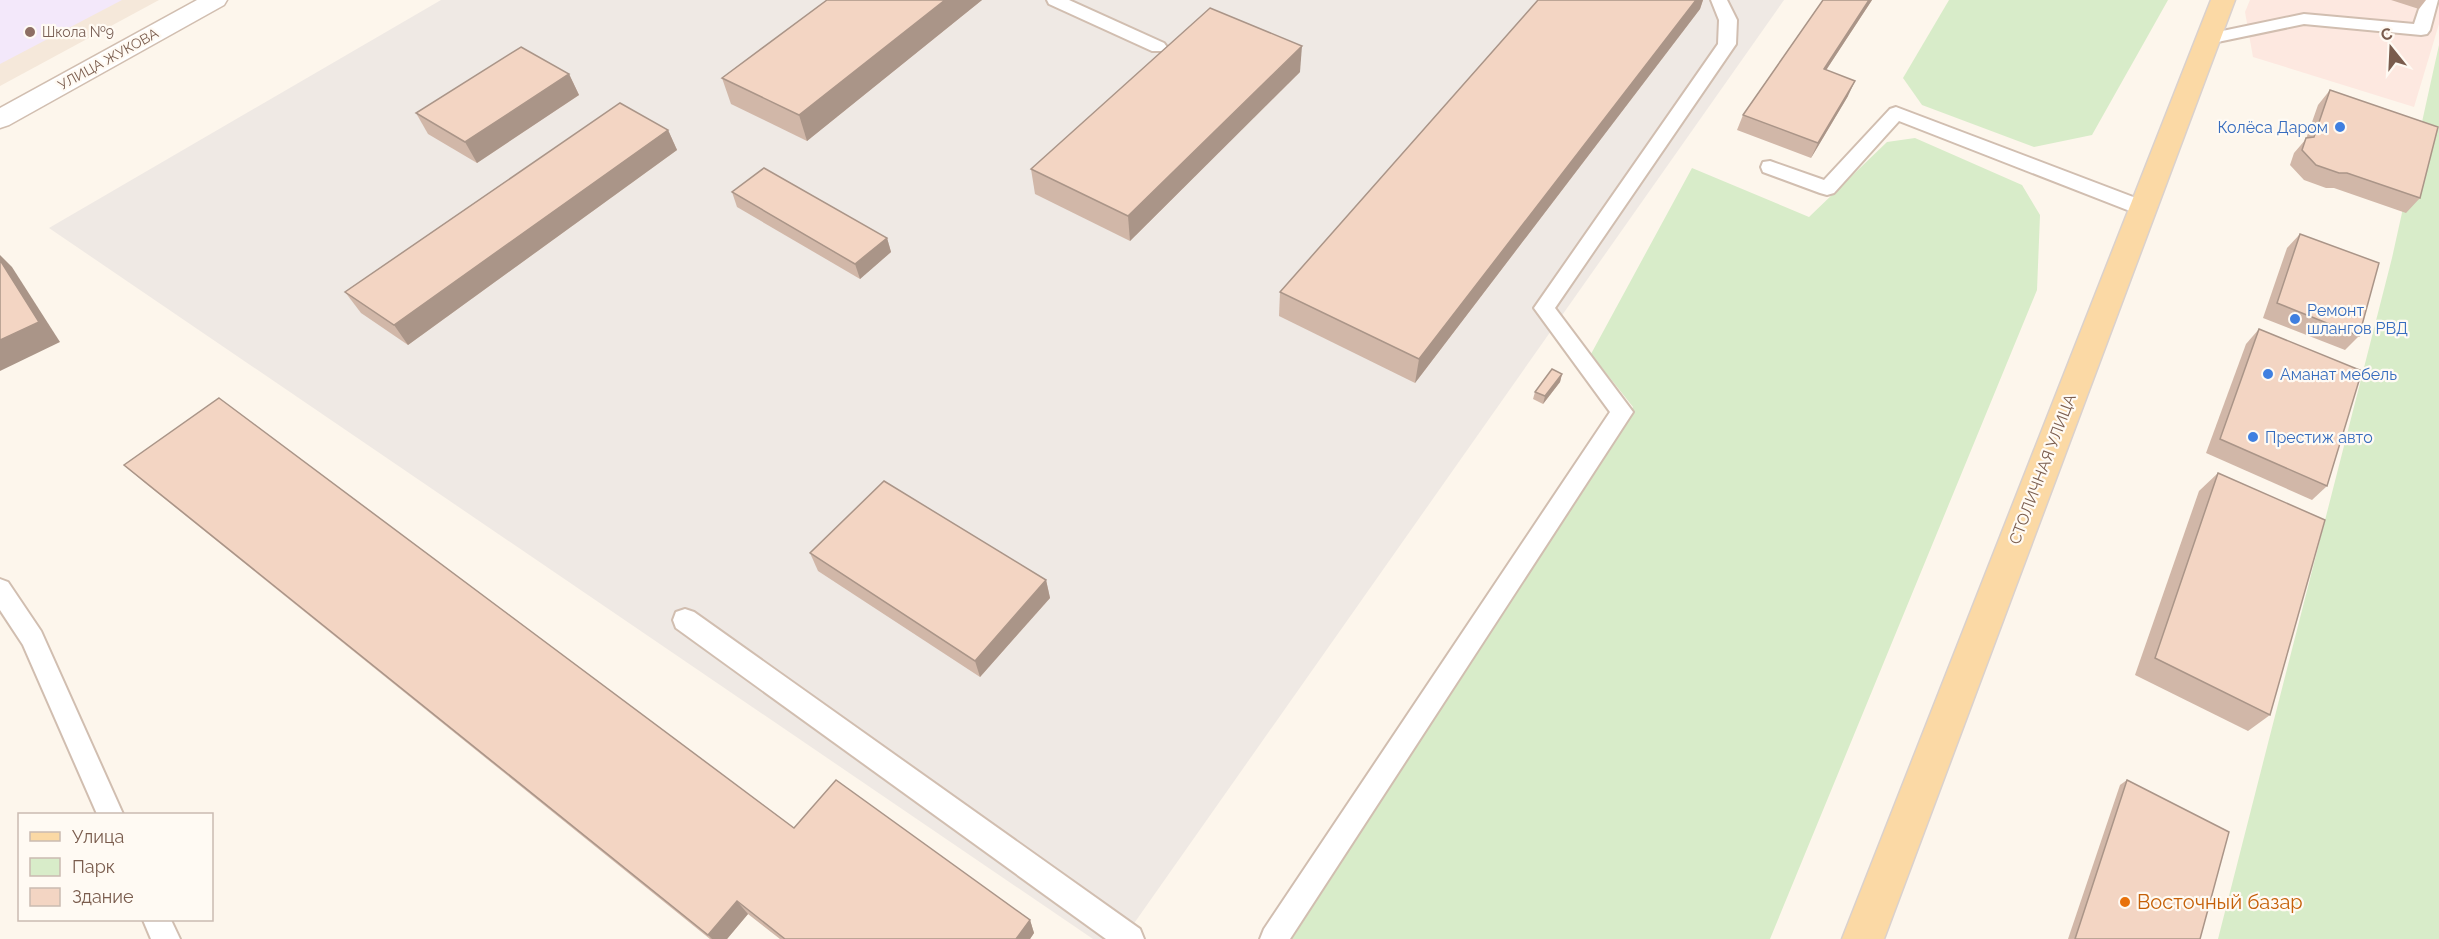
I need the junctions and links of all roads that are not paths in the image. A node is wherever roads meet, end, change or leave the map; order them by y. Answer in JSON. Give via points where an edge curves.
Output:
{"nodes":[{"id":1,"x":215,"y":0,"type":"edge"},
{"id":2,"x":1055,"y":0,"type":"edge"},
{"id":3,"x":1719,"y":0,"type":"edge"},
{"id":4,"x":2223,"y":0,"type":"edge"},
{"id":5,"x":2430,"y":0,"type":"edge"},
{"id":6,"x":2208,"y":39,"type":"junction"},
{"id":7,"x":1158,"y":47,"type":"dead end"},
{"id":8,"x":0,"y":118,"type":"edge"},
{"id":9,"x":1770,"y":167,"type":"dead end"},
{"id":10,"x":2142,"y":208,"type":"junction"},
{"id":11,"x":0,"y":589,"type":"edge"},
{"id":12,"x":685,"y":620,"type":"dead end"},
{"id":13,"x":110,"y":813,"type":"edge"},
{"id":14,"x":157,"y":921,"type":"edge"},
{"id":15,"x":166,"y":939,"type":"edge"},
{"id":16,"x":1130,"y":939,"type":"edge"},
{"id":17,"x":1274,"y":939,"type":"edge"},
{"id":18,"x":1863,"y":939,"type":"edge"}],
"edges":[{"from":1,"to":8,"type":"street","name":"УЛИЦА ЖУКОВА"},
{"from":2,"to":7,"type":"lane"},
{"from":3,"to":17,"type":"lane","via":[[1728,20],[1726,44],[1544,308],[1622,412]]},
{"from":4,"to":6,"type":"main road","name":"СТОЛИЧНАЯ УЛИЦА"},
{"from":5,"to":6,"type":"lane","via":[[2421,30],[2304,19]]},
{"from":6,"to":10,"type":"main road","name":"СТОЛИЧНАЯ УЛИЦА"},
{"from":9,"to":10,"type":"lane","via":[[1827,188],[1896,113]]},
{"from":10,"to":18,"type":"main road","name":"СТОЛИЧНАЯ УЛИЦА"},
{"from":11,"to":13,"type":"lane","via":[[32,639]]},
{"from":12,"to":16,"type":"lane"},
{"from":14,"to":15,"type":"lane"}]}
